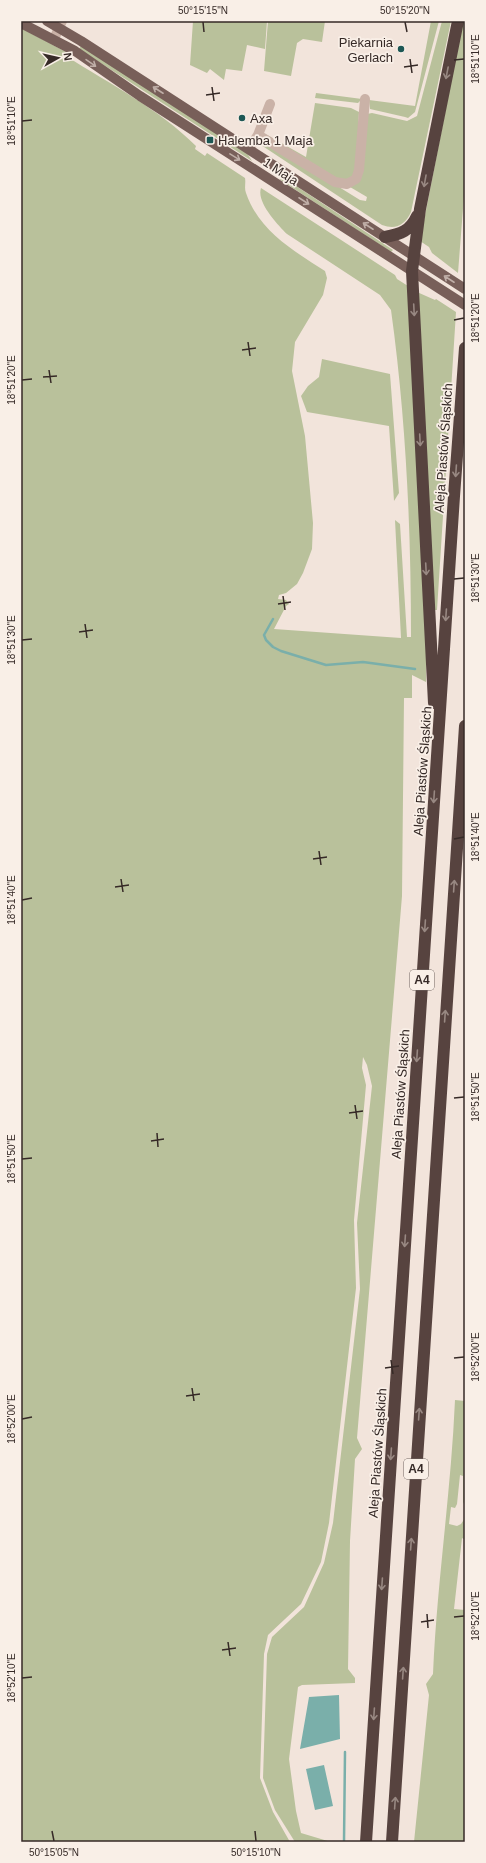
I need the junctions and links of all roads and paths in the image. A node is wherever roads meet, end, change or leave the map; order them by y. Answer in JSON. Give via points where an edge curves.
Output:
{"nodes":[{"id":1,"x":47,"y":21,"type":"edge"},
{"id":2,"x":458,"y":21,"type":"edge"},
{"id":3,"x":21,"y":23,"type":"edge"},
{"id":4,"x":61,"y":24,"type":"edge"},
{"id":5,"x":54,"y":39,"type":"junction"},
{"id":6,"x":365,"y":99,"type":"dead end"},
{"id":7,"x":270,"y":104,"type":"dead end"},
{"id":8,"x":258,"y":135,"type":"junction"},
{"id":9,"x":248,"y":149,"type":"junction"},
{"id":10,"x":420,"y":209,"type":"junction"},
{"id":11,"x":385,"y":237,"type":"junction"},
{"id":12,"x":413,"y":255,"type":"junction"},
{"id":13,"x":412,"y":271,"type":"junction"},
{"id":14,"x":465,"y":289,"type":"edge"},
{"id":15,"x":465,"y":305,"type":"edge"},
{"id":16,"x":465,"y":348,"type":"edge"},
{"id":17,"x":465,"y":726,"type":"edge"},
{"id":18,"x":464,"y":751,"type":"edge"},
{"id":19,"x":437,"y":758,"type":"junction"},
{"id":20,"x":366,"y":1842,"type":"edge"},
{"id":21,"x":392,"y":1842,"type":"edge"}],
"edges":[{"from":1,"to":4,"type":"main road","name":"1 Maja"},
{"from":2,"to":10,"type":"highway","one_way":true},
{"from":3,"to":5,"type":"main road","name":"1 Maja"},
{"from":4,"to":5,"type":"street"},
{"from":9,"to":4,"type":"main road","name":"1 Maja","one_way":true},
{"from":5,"to":13,"type":"main road","name":"1 Maja","one_way":true},
{"from":6,"to":8,"type":"street","via":[[359,170],[356,179],[347,184],[335,182]]},
{"from":7,"to":8,"type":"street"},
{"from":8,"to":9,"type":"street"},
{"from":11,"to":9,"type":"main road","name":"1 Maja","one_way":true},
{"from":10,"to":11,"type":"highway","via":[[412,225],[404,232]]},
{"from":10,"to":12,"type":"highway"},
{"from":11,"to":12,"type":"main road","name":"1 Maja"},
{"from":12,"to":13,"type":"highway"},
{"from":14,"to":12,"type":"main road","name":"1 Maja","one_way":true},
{"from":13,"to":15,"type":"main road","name":"1 Maja"},
{"from":13,"to":19,"type":"highway","one_way":true},
{"from":16,"to":19,"type":"highway","name":"Aleja Piastów Śląskich","number":"A4","one_way":true},
{"from":17,"to":18,"type":"highway","number":"A4"},
{"from":21,"to":18,"type":"highway","number":"A4","one_way":true},
{"from":19,"to":20,"type":"highway","name":"Aleja Piastów Śląskich","number":"A4","one_way":true}]}
